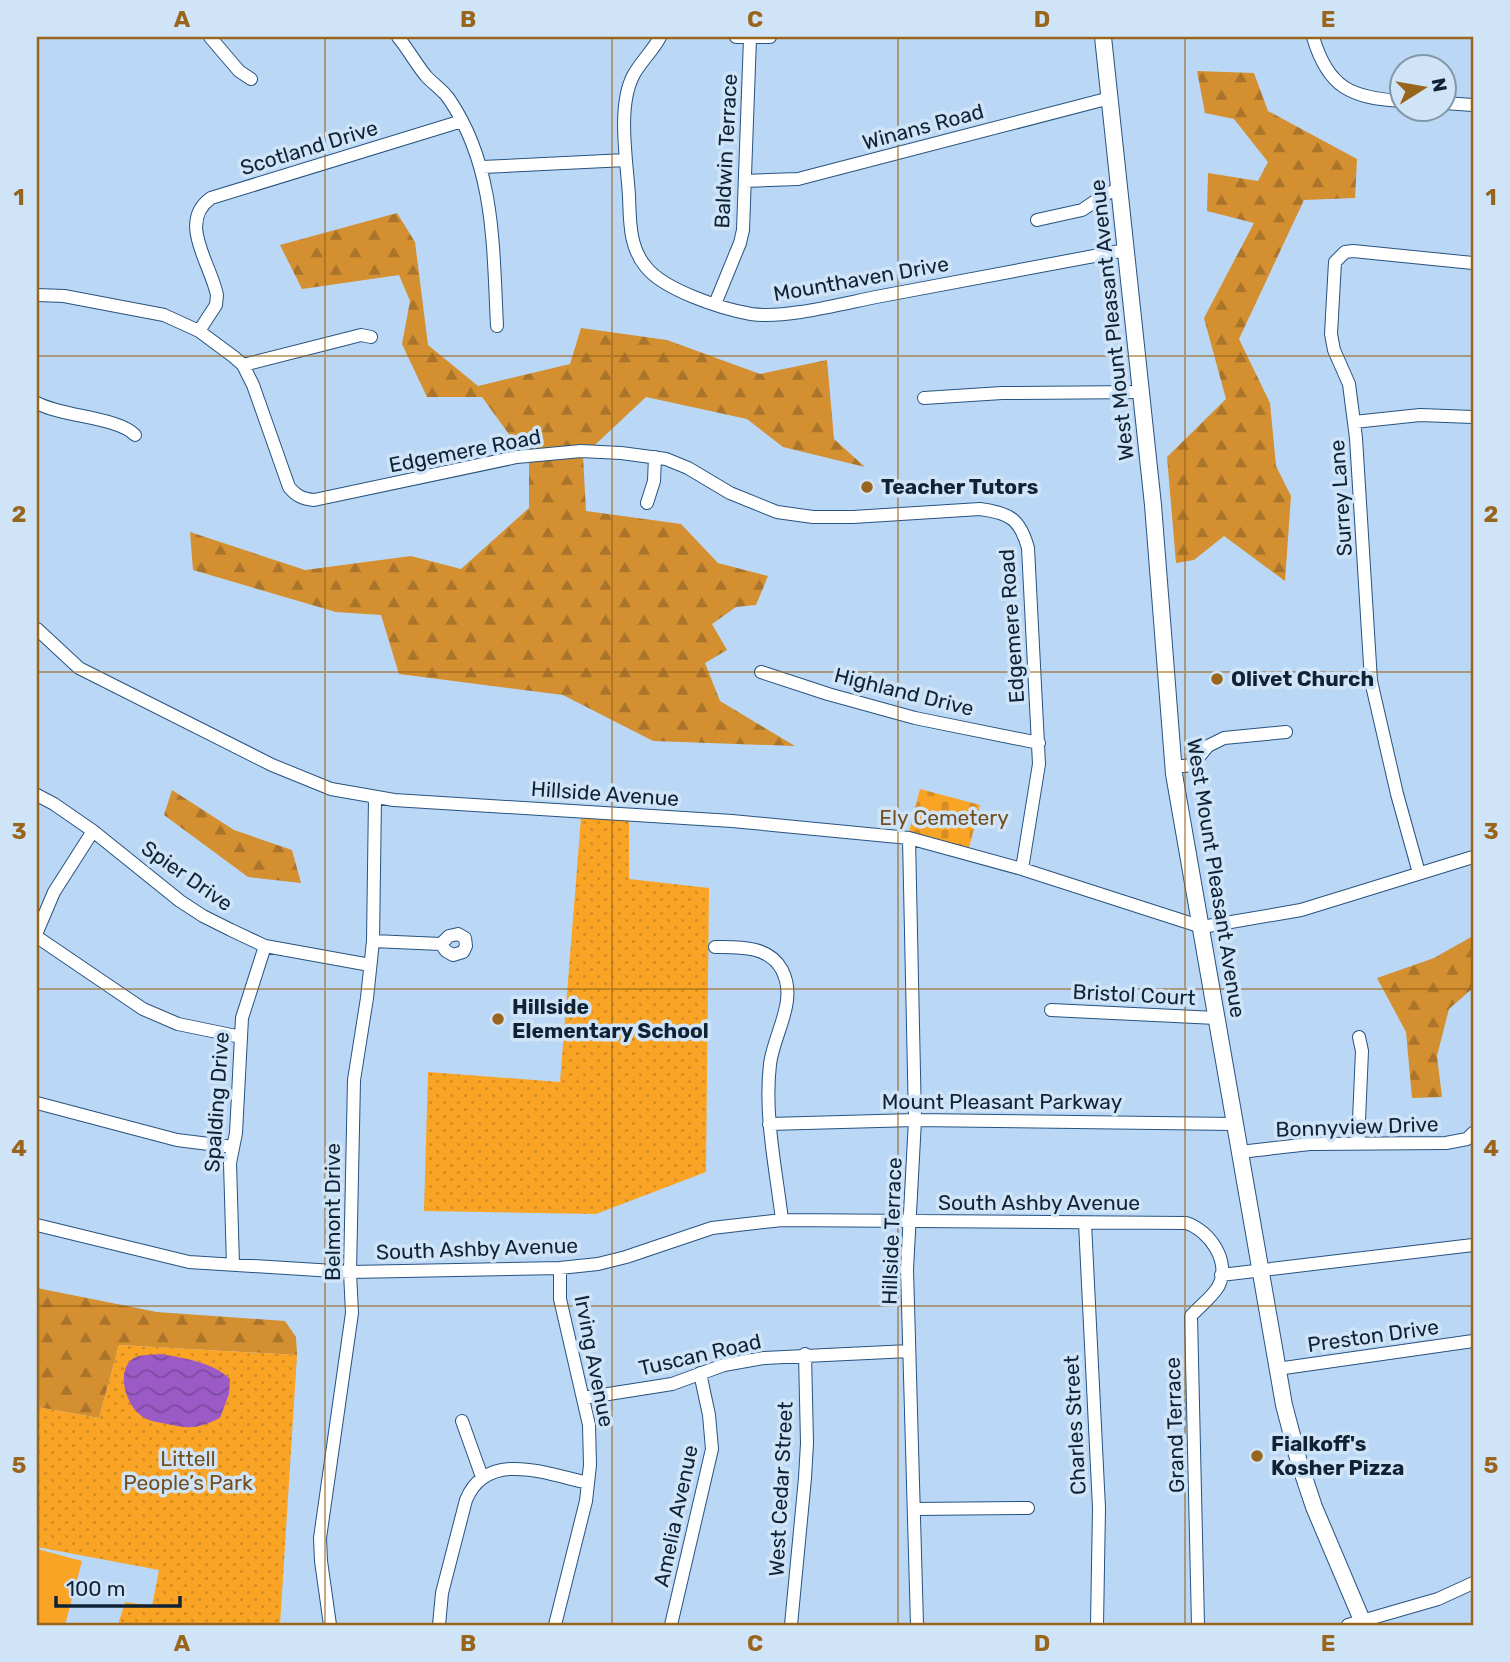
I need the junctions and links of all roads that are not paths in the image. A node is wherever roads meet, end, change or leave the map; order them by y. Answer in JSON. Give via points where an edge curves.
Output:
{"nodes":[{"id":1,"x":210,"y":37,"type":"edge"},
{"id":2,"x":398,"y":37,"type":"edge"},
{"id":3,"x":660,"y":37,"type":"edge"},
{"id":4,"x":736,"y":37,"type":"edge"},
{"id":5,"x":770,"y":37,"type":"edge"},
{"id":6,"x":1103,"y":37,"type":"edge"},
{"id":7,"x":1313,"y":37,"type":"edge"},
{"id":8,"x":750,"y":38,"type":"edge"},
{"id":9,"x":251,"y":79,"type":"dead end"},
{"id":10,"x":1110,"y":98,"type":"junction"},
{"id":11,"x":1388,"y":101,"type":"edge"},
{"id":12,"x":462,"y":121,"type":"junction"},
{"id":13,"x":626,"y":160,"type":"junction"},
{"id":14,"x":482,"y":167,"type":"junction"},
{"id":15,"x":745,"y":181,"type":"junction"},
{"id":16,"x":1119,"y":189,"type":"junction"},
{"id":17,"x":1037,"y":220,"type":"dead end"},
{"id":18,"x":1126,"y":250,"type":"junction"},
{"id":19,"x":1473,"y":263,"type":"edge"},
{"id":20,"x":37,"y":295,"type":"edge"},
{"id":21,"x":715,"y":304,"type":"junction"},
{"id":22,"x":497,"y":326,"type":"dead end"},
{"id":23,"x":199,"y":331,"type":"junction"},
{"id":24,"x":372,"y":337,"type":"dead end"},
{"id":25,"x":243,"y":365,"type":"junction"},
{"id":26,"x":1141,"y":392,"type":"junction"},
{"id":27,"x":924,"y":398,"type":"dead end"},
{"id":28,"x":37,"y":403,"type":"edge"},
{"id":29,"x":1473,"y":417,"type":"edge"},
{"id":30,"x":1354,"y":422,"type":"junction"},
{"id":31,"x":135,"y":435,"type":"dead end"},
{"id":32,"x":655,"y":457,"type":"junction"},
{"id":33,"x":647,"y":503,"type":"dead end"},
{"id":34,"x":37,"y":629,"type":"edge"},
{"id":35,"x":761,"y":672,"type":"dead end"},
{"id":36,"x":1286,"y":732,"type":"dead end"},
{"id":37,"x":1040,"y":743,"type":"junction"},
{"id":38,"x":1174,"y":767,"type":"junction"},
{"id":39,"x":37,"y":795,"type":"edge"},
{"id":40,"x":375,"y":798,"type":"junction"},
{"id":41,"x":93,"y":831,"type":"junction"},
{"id":42,"x":909,"y":838,"type":"junction"},
{"id":43,"x":1473,"y":857,"type":"edge"},
{"id":44,"x":1022,"y":869,"type":"junction"},
{"id":45,"x":1419,"y":873,"type":"junction"},
{"id":46,"x":1202,"y":927,"type":"junction"},
{"id":47,"x":37,"y":934,"type":"edge"},
{"id":48,"x":373,"y":942,"type":"junction"},
{"id":49,"x":442,"y":944,"type":"dead end"},
{"id":50,"x":265,"y":946,"type":"junction"},
{"id":51,"x":715,"y":947,"type":"dead end"},
{"id":52,"x":370,"y":965,"type":"junction"},
{"id":53,"x":1051,"y":1010,"type":"dead end"},
{"id":54,"x":1216,"y":1018,"type":"junction"},
{"id":55,"x":241,"y":1037,"type":"junction"},
{"id":56,"x":1359,"y":1037,"type":"dead end"},
{"id":57,"x":37,"y":1103,"type":"edge"},
{"id":58,"x":915,"y":1120,"type":"junction"},
{"id":59,"x":769,"y":1124,"type":"junction"},
{"id":60,"x":1235,"y":1124,"type":"junction"},
{"id":61,"x":1473,"y":1132,"type":"edge"},
{"id":62,"x":1358,"y":1143,"type":"junction"},
{"id":63,"x":233,"y":1147,"type":"junction"},
{"id":64,"x":1240,"y":1152,"type":"junction"},
{"id":65,"x":782,"y":1220,"type":"junction"},
{"id":66,"x":909,"y":1222,"type":"junction"},
{"id":67,"x":1085,"y":1223,"type":"junction"},
{"id":68,"x":37,"y":1225,"type":"edge"},
{"id":69,"x":1473,"y":1245,"type":"edge"},
{"id":70,"x":233,"y":1265,"type":"junction"},
{"id":71,"x":560,"y":1268,"type":"junction"},
{"id":72,"x":1259,"y":1269,"type":"junction"},
{"id":73,"x":350,"y":1272,"type":"junction"},
{"id":74,"x":1221,"y":1275,"type":"junction"},
{"id":75,"x":1472,"y":1342,"type":"edge"},
{"id":76,"x":909,"y":1351,"type":"junction"},
{"id":77,"x":805,"y":1354,"type":"junction"},
{"id":78,"x":1473,"y":1356,"type":"edge"},
{"id":79,"x":1278,"y":1369,"type":"junction"},
{"id":80,"x":700,"y":1373,"type":"junction"},
{"id":81,"x":583,"y":1398,"type":"junction"},
{"id":82,"x":462,"y":1421,"type":"dead end"},
{"id":83,"x":482,"y":1477,"type":"junction"},
{"id":84,"x":588,"y":1483,"type":"junction"},
{"id":85,"x":1028,"y":1508,"type":"dead end"},
{"id":86,"x":914,"y":1509,"type":"junction"},
{"id":87,"x":1473,"y":1583,"type":"edge"},
{"id":88,"x":1358,"y":1624,"type":"edge"},
{"id":89,"x":330,"y":1625,"type":"edge"},
{"id":90,"x":439,"y":1625,"type":"edge"},
{"id":91,"x":555,"y":1625,"type":"edge"},
{"id":92,"x":671,"y":1625,"type":"edge"},
{"id":93,"x":791,"y":1625,"type":"edge"},
{"id":94,"x":917,"y":1625,"type":"edge"},
{"id":95,"x":1097,"y":1625,"type":"edge"},
{"id":96,"x":1198,"y":1625,"type":"edge"}],
"edges":[{"from":1,"to":9,"type":"street"},
{"from":2,"to":12,"type":"street"},
{"from":3,"to":13,"type":"street","name":"Mounthaven Drive","via":[[632,76],[624,110]]},
{"from":4,"to":8,"type":"street"},
{"from":5,"to":8,"type":"street"},
{"from":6,"to":10,"type":"main road","name":"West Mount Pleasant Avenue"},
{"from":7,"to":11,"type":"street","via":[[1327,72],[1341,86],[1372,100]]},
{"from":8,"to":15,"type":"street","name":"Baldwin Terrace"},
{"from":10,"to":15,"type":"street","name":"Winans Road","via":[[798,180]]},
{"from":10,"to":16,"type":"main road","name":"West Mount Pleasant Avenue"},
{"from":12,"to":14,"type":"street"},
{"from":12,"to":23,"type":"street","name":"Scotland Drive","via":[[211,198],[197,212],[195,229],[217,295],[216,305]]},
{"from":13,"to":14,"type":"street"},
{"from":13,"to":21,"type":"street","name":"Mounthaven Drive","via":[[631,230],[638,256],[664,282]]},
{"from":14,"to":22,"type":"street"},
{"from":15,"to":21,"type":"street","name":"Baldwin Terrace","via":[[740,243]]},
{"from":16,"to":17,"type":"street","via":[[1082,210]]},
{"from":16,"to":18,"type":"main road","name":"West Mount Pleasant Avenue"},
{"from":18,"to":21,"type":"street","name":"Mounthaven Drive","via":[[789,312],[750,314]]},
{"from":18,"to":26,"type":"main road","name":"West Mount Pleasant Avenue"},
{"from":19,"to":30,"type":"street","name":"Surrey Lane","via":[[1353,251],[1335,262],[1331,334],[1349,384]]},
{"from":20,"to":23,"type":"street","name":"Edgemere Road","via":[[137,309]]},
{"from":23,"to":25,"type":"street","name":"Edgemere Road"},
{"from":24,"to":25,"type":"street","via":[[361,335]]},
{"from":25,"to":32,"type":"street","name":"Edgemere Road","via":[[289,487],[306,500],[517,457],[581,451]]},
{"from":26,"to":27,"type":"street"},
{"from":26,"to":38,"type":"main road","name":"West Mount Pleasant Avenue"},
{"from":28,"to":31,"type":"street","via":[[122,426]]},
{"from":29,"to":30,"type":"street","via":[[1420,415]]},
{"from":30,"to":45,"type":"street","name":"Surrey Lane","via":[[1371,681]]},
{"from":32,"to":33,"type":"street"},
{"from":32,"to":37,"type":"street","name":"Edgemere Road","via":[[688,468],[730,493],[777,512],[853,517],[980,509],[1012,517],[1023,530],[1028,548]]},
{"from":34,"to":40,"type":"street","name":"Hillside Avenue","via":[[79,668],[272,765],[331,789]]},
{"from":35,"to":37,"type":"street","name":"Highland Drive","via":[[915,718]]},
{"from":36,"to":38,"type":"street","via":[[1224,738],[1208,746],[1192,765]]},
{"from":37,"to":44,"type":"street","name":"Edgemere Road","via":[[1038,786]]},
{"from":38,"to":46,"type":"main road","name":"West Mount Pleasant Avenue"},
{"from":39,"to":41,"type":"street","name":"Spier Drive"},
{"from":40,"to":42,"type":"street","name":"Hillside Avenue"},
{"from":40,"to":48,"type":"street","name":"Belmont Drive"},
{"from":41,"to":47,"type":"street","via":[[54,892]]},
{"from":41,"to":50,"type":"street","name":"Spier Drive","via":[[180,901]]},
{"from":42,"to":44,"type":"street","name":"Hillside Avenue"},
{"from":42,"to":58,"type":"street","name":"Hillside Terrace"},
{"from":43,"to":45,"type":"street"},
{"from":44,"to":46,"type":"street","name":"Hillside Avenue"},
{"from":45,"to":46,"type":"street","via":[[1301,911]]},
{"from":46,"to":54,"type":"main road","name":"West Mount Pleasant Avenue"},
{"from":47,"to":55,"type":"street","via":[[143,1009],[178,1024]]},
{"from":48,"to":49,"type":"street"},
{"from":48,"to":52,"type":"street","name":"Belmont Drive"},
{"from":50,"to":52,"type":"street","name":"Spier Drive"},
{"from":50,"to":55,"type":"street","name":"Spalding Drive","via":[[242,1018]]},
{"from":51,"to":59,"type":"street","via":[[755,949],[777,962],[783,972],[788,998],[770,1062]]},
{"from":52,"to":73,"type":"street","name":"Belmont Drive","via":[[354,1080]]},
{"from":53,"to":54,"type":"street","name":"Bristol Court"},
{"from":54,"to":60,"type":"main road","name":"West Mount Pleasant Avenue"},
{"from":55,"to":63,"type":"street","name":"Spalding Drive"},
{"from":56,"to":62,"type":"street"},
{"from":57,"to":63,"type":"street","via":[[177,1140]]},
{"from":58,"to":59,"type":"street","name":"Mount Pleasant Parkway"},
{"from":58,"to":60,"type":"street","name":"Mount Pleasant Parkway"},
{"from":58,"to":66,"type":"street","name":"Hillside Terrace"},
{"from":59,"to":65,"type":"street"},
{"from":60,"to":64,"type":"main road","name":"West Mount Pleasant Avenue"},
{"from":61,"to":62,"type":"street","name":"Bonnyview Drive","via":[[1467,1139],[1446,1143]]},
{"from":62,"to":64,"type":"street","name":"Bonnyview Drive"},
{"from":63,"to":70,"type":"street","name":"Spalding Drive"},
{"from":64,"to":72,"type":"main road","name":"West Mount Pleasant Avenue"},
{"from":65,"to":66,"type":"street","name":"South Ashby Avenue"},
{"from":65,"to":71,"type":"street","name":"South Ashby Avenue","via":[[712,1228],[626,1258]]},
{"from":66,"to":67,"type":"street","name":"South Ashby Avenue"},
{"from":66,"to":76,"type":"street","name":"Hillside Terrace"},
{"from":67,"to":74,"type":"street","name":"South Ashby Avenue","via":[[1194,1226],[1216,1249]]},
{"from":67,"to":95,"type":"street","name":"Charles Street","via":[[1100,1508]]},
{"from":68,"to":70,"type":"street","name":"South Ashby Avenue","via":[[189,1262]]},
{"from":69,"to":72,"type":"street"},
{"from":70,"to":73,"type":"street","name":"South Ashby Avenue"},
{"from":71,"to":73,"type":"street","name":"South Ashby Avenue"},
{"from":71,"to":81,"type":"street","name":"Irving Avenue","via":[[560,1299]]},
{"from":72,"to":74,"type":"street"},
{"from":72,"to":79,"type":"main road","name":"West Mount Pleasant Avenue"},
{"from":73,"to":89,"type":"street","name":"Belmont Drive","via":[[351,1330],[320,1538]]},
{"from":74,"to":96,"type":"street","name":"Grand Terrace","via":[[1217,1288],[1191,1316]]},
{"from":75,"to":78,"type":"street"},
{"from":75,"to":79,"type":"street","name":"Preston Drive"},
{"from":76,"to":77,"type":"street","name":"Tuscan Road"},
{"from":76,"to":86,"type":"street","name":"Hillside Terrace"},
{"from":77,"to":80,"type":"street","name":"Tuscan Road","via":[[737,1362]]},
{"from":77,"to":93,"type":"street","name":"West Cedar Street","via":[[806,1466]]},
{"from":79,"to":88,"type":"main road","name":"West Mount Pleasant Avenue","via":[[1299,1463]]},
{"from":80,"to":81,"type":"street","name":"Tuscan Road","via":[[673,1384]]},
{"from":80,"to":92,"type":"street","name":"Amelia Avenue","via":[[712,1449]]},
{"from":81,"to":84,"type":"street","name":"Irving Avenue","via":[[590,1443]]},
{"from":82,"to":83,"type":"street"},
{"from":83,"to":84,"type":"street","via":[[512,1468]]},
{"from":83,"to":90,"type":"street","via":[[466,1500],[442,1593]]},
{"from":84,"to":91,"type":"street","name":"Irving Avenue"},
{"from":85,"to":86,"type":"street"},
{"from":86,"to":94,"type":"street","name":"Hillside Terrace"},
{"from":87,"to":88,"type":"street"}]}
